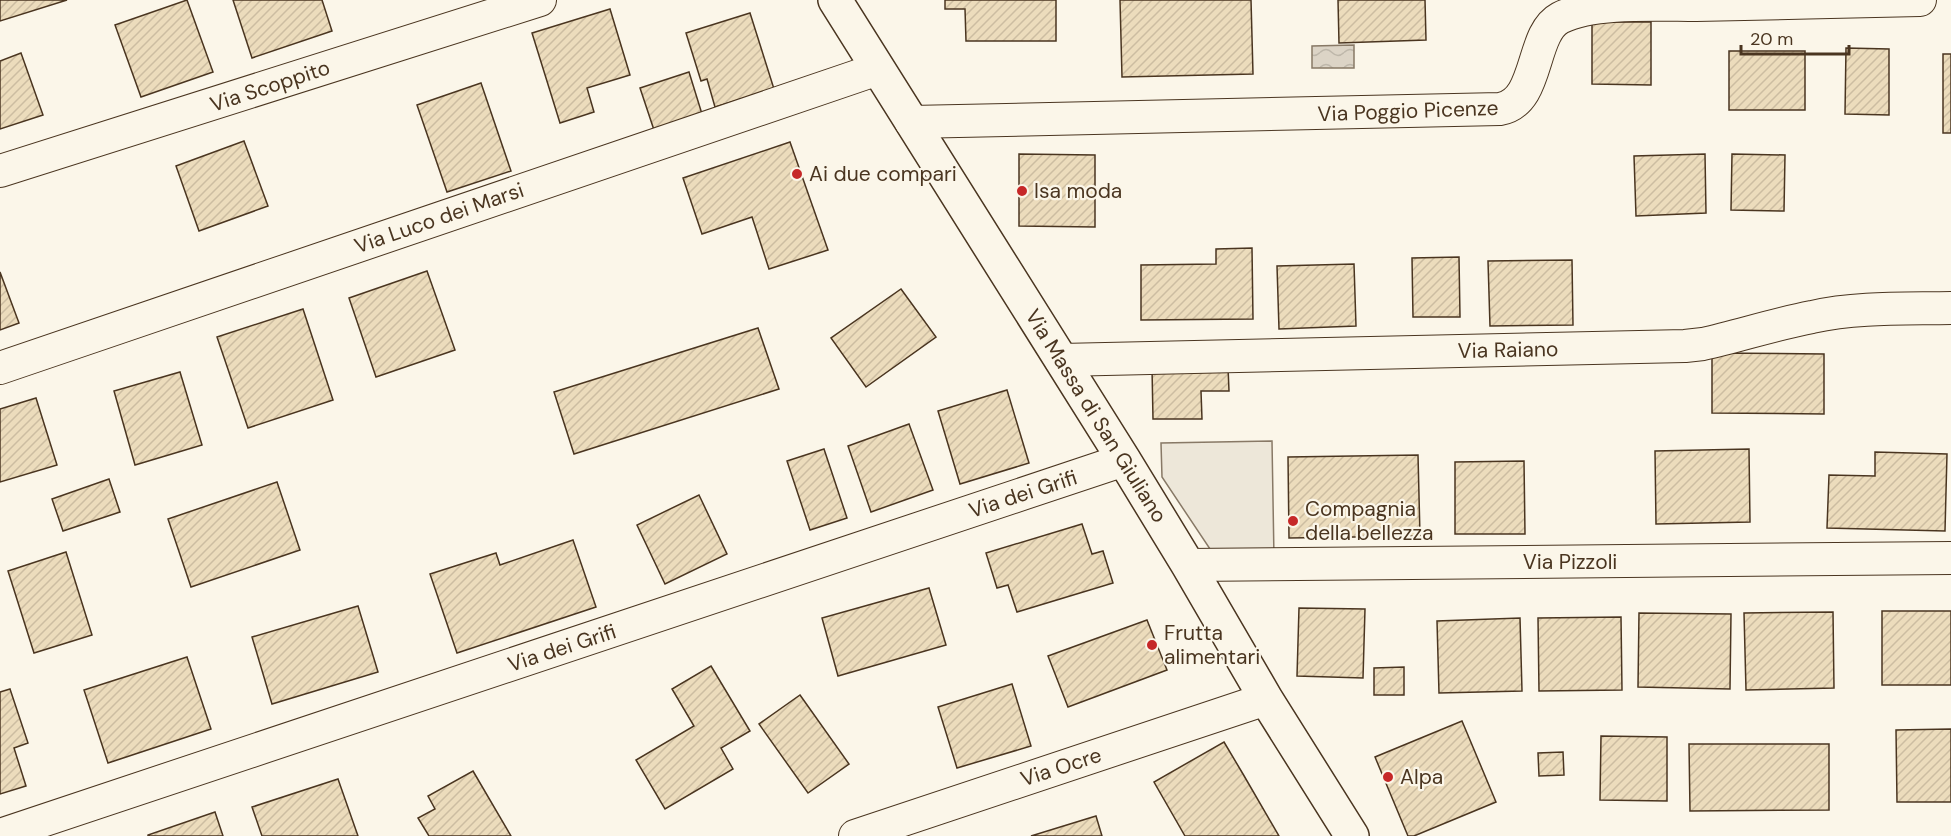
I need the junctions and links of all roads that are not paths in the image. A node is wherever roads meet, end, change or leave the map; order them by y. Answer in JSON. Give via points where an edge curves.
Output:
{"nodes":[{"id":1,"x":540,"y":0,"type":"edge"},
{"id":2,"x":835,"y":0,"type":"edge"},
{"id":3,"x":1920,"y":0,"type":"edge"},
{"id":4,"x":878,"y":69,"type":"junction"},
{"id":5,"x":911,"y":122,"type":"junction"},
{"id":6,"x":0,"y":171,"type":"edge"},
{"id":7,"x":1951,"y":308,"type":"edge"},
{"id":8,"x":1061,"y":360,"type":"junction"},
{"id":9,"x":0,"y":368,"type":"edge"},
{"id":10,"x":1124,"y":460,"type":"junction"},
{"id":11,"x":1951,"y":558,"type":"edge"},
{"id":12,"x":1188,"y":565,"type":"junction"},
{"id":13,"x":1266,"y":699,"type":"junction"},
{"id":14,"x":0,"y":836,"type":"edge"},
{"id":15,"x":855,"y":836,"type":"edge"},
{"id":16,"x":1352,"y":836,"type":"edge"}],
"edges":[{"from":1,"to":6,"type":"street","name":"Via Scoppito"},
{"from":2,"to":4,"type":"street","name":"Via Massa di San Giuliano"},
{"from":3,"to":5,"type":"street","name":"Via Poggio Picenze","via":[[1623,6],[1572,14],[1548,29],[1522,97],[1510,108]]},
{"from":4,"to":5,"type":"street","name":"Via Massa di San Giuliano"},
{"from":4,"to":9,"type":"street","name":"Via Luco dei Marsi"},
{"from":5,"to":8,"type":"street","name":"Via Massa di San Giuliano"},
{"from":7,"to":8,"type":"street","name":"Via Raiano","via":[[1840,312],[1685,346]]},
{"from":8,"to":10,"type":"street","name":"Via Massa di San Giuliano"},
{"from":10,"to":12,"type":"street","name":"Via Massa di San Giuliano"},
{"from":10,"to":14,"type":"street","name":"Via dei Grifi"},
{"from":11,"to":12,"type":"street","name":"Via Pizzoli"},
{"from":12,"to":13,"type":"street","name":"Via Massa di San Giuliano"},
{"from":13,"to":15,"type":"street","name":"Via Ocre"},
{"from":13,"to":16,"type":"street","name":"Via Massa di San Giuliano"}]}
